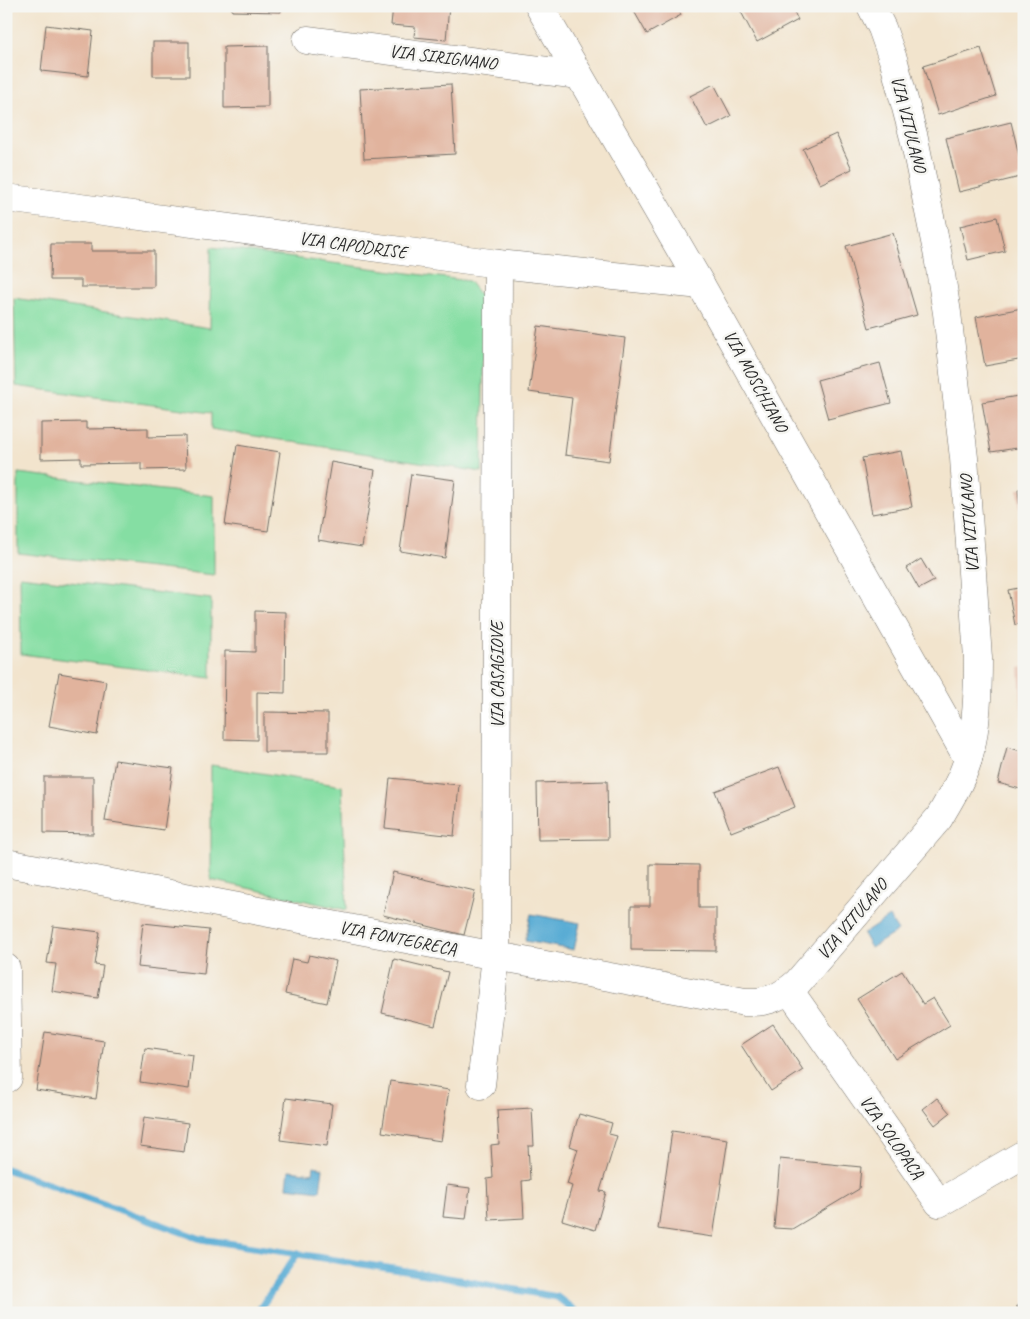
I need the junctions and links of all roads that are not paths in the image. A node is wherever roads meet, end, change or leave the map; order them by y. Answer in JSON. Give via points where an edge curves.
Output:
{"nodes":[{"id":1,"x":539,"y":6,"type":"edge"},
{"id":2,"x":871,"y":6,"type":"edge"},
{"id":3,"x":307,"y":40,"type":"dead end"},
{"id":4,"x":579,"y":75,"type":"junction"},
{"id":5,"x":6,"y":198,"type":"edge"},
{"id":6,"x":498,"y":264,"type":"junction"},
{"id":7,"x":701,"y":285,"type":"junction"},
{"id":8,"x":968,"y":759,"type":"junction"},
{"id":9,"x":6,"y":863,"type":"edge"},
{"id":10,"x":496,"y":956,"type":"junction"},
{"id":11,"x":6,"y":968,"type":"edge"},
{"id":12,"x":789,"y":990,"type":"junction"},
{"id":13,"x":8,"y":1078,"type":"dead end"},
{"id":14,"x":481,"y":1085,"type":"dead end"},
{"id":15,"x":1024,"y":1154,"type":"edge"}],
"edges":[{"from":1,"to":4,"type":"street","name":"VIA MOSCHIANO"},
{"from":2,"to":8,"type":"street","name":"VIA VITULANO","via":[[891,50],[914,138],[947,313],[964,458],[978,658],[976,709]]},
{"from":3,"to":4,"type":"street","name":"VIA SIRIGNANO"},
{"from":4,"to":7,"type":"street","name":"VIA MOSCHIANO"},
{"from":5,"to":6,"type":"street","name":"VIA CAPODRISE"},
{"from":6,"to":7,"type":"street","name":"VIA CAPODRISE"},
{"from":6,"to":10,"type":"street","name":"VIA CASAGIOVE"},
{"from":7,"to":8,"type":"street","name":"VIA MOSCHIANO"},
{"from":8,"to":12,"type":"street","name":"VIA VITULANO","via":[[951,798],[938,818]]},
{"from":9,"to":10,"type":"street","name":"VIA FONTEGRECA"},
{"from":10,"to":12,"type":"street","name":"VIA FONTEGRECA","via":[[745,1002],[769,1000]]},
{"from":10,"to":14,"type":"street","name":"VIA CASAGIOVE"},
{"from":11,"to":13,"type":"street"},
{"from":12,"to":15,"type":"street","name":"VIA SOLOPACA","via":[[939,1203]]}]}
